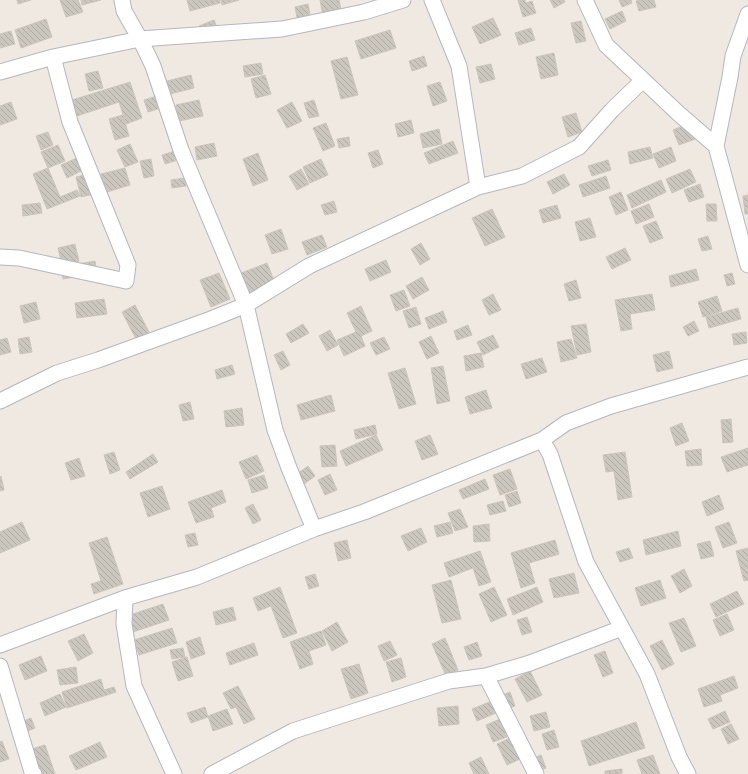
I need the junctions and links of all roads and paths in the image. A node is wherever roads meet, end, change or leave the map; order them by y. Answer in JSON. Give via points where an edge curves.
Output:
{"nodes":[{"id":1,"x":122,"y":0,"type":"edge"},
{"id":2,"x":403,"y":0,"type":"edge"},
{"id":3,"x":432,"y":0,"type":"edge"},
{"id":4,"x":585,"y":0,"type":"edge"},
{"id":5,"x":362,"y":6,"type":"edge"},
{"id":6,"x":748,"y":14,"type":"edge"},
{"id":7,"x":140,"y":39,"type":"junction"},
{"id":8,"x":53,"y":57,"type":"junction"},
{"id":9,"x":0,"y":72,"type":"edge"},
{"id":10,"x":643,"y":80,"type":"junction"},
{"id":11,"x":716,"y":146,"type":"junction"},
{"id":12,"x":478,"y":187,"type":"junction"},
{"id":13,"x":0,"y":257,"type":"edge"},
{"id":14,"x":748,"y":265,"type":"edge"},
{"id":15,"x":246,"y":305,"type":"junction"},
{"id":16,"x":748,"y":367,"type":"edge"},
{"id":17,"x":0,"y":401,"type":"edge"},
{"id":18,"x":542,"y":440,"type":"junction"},
{"id":19,"x":314,"y":529,"type":"junction"},
{"id":20,"x":125,"y":598,"type":"junction"},
{"id":21,"x":622,"y":628,"type":"junction"},
{"id":22,"x":0,"y":645,"type":"edge"},
{"id":23,"x":0,"y":666,"type":"edge"},
{"id":24,"x":486,"y":676,"type":"junction"},
{"id":25,"x":34,"y":774,"type":"edge"},
{"id":26,"x":174,"y":774,"type":"edge"},
{"id":27,"x":212,"y":774,"type":"edge"},
{"id":28,"x":536,"y":774,"type":"edge"},
{"id":29,"x":688,"y":774,"type":"edge"}],
"edges":[{"from":1,"to":7,"type":"street","via":[[124,11]]},
{"from":2,"to":5,"type":"street"},
{"from":3,"to":12,"type":"street","via":[[459,66]]},
{"from":4,"to":10,"type":"street","via":[[606,45]]},
{"from":5,"to":7,"type":"street","via":[[282,29]]},
{"from":6,"to":11,"type":"street","via":[[733,56]]},
{"from":7,"to":8,"type":"street"},
{"from":7,"to":15,"type":"street","via":[[153,66],[181,150]]},
{"from":8,"to":9,"type":"street"},
{"from":8,"to":13,"type":"street","via":[[70,122],[128,265],[126,281],[19,258]]},
{"from":10,"to":11,"type":"street"},
{"from":10,"to":12,"type":"street","via":[[579,147],[522,176]]},
{"from":11,"to":14,"type":"street"},
{"from":12,"to":15,"type":"street","via":[[309,266]]},
{"from":15,"to":17,"type":"street","via":[[211,320],[57,373]]},
{"from":15,"to":19,"type":"street","via":[[275,430]]},
{"from":16,"to":18,"type":"street","via":[[611,406],[566,423]]},
{"from":18,"to":19,"type":"street","via":[[364,512]]},
{"from":18,"to":21,"type":"street","via":[[550,454],[586,562]]},
{"from":19,"to":20,"type":"street","via":[[197,578]]},
{"from":20,"to":22,"type":"street"},
{"from":20,"to":26,"type":"street","via":[[124,624],[134,686]]},
{"from":21,"to":24,"type":"street","via":[[530,663]]},
{"from":21,"to":29,"type":"street","via":[[647,674]]},
{"from":23,"to":25,"type":"street"},
{"from":24,"to":27,"type":"street","via":[[450,682],[293,731]]},
{"from":24,"to":28,"type":"street"}]}
